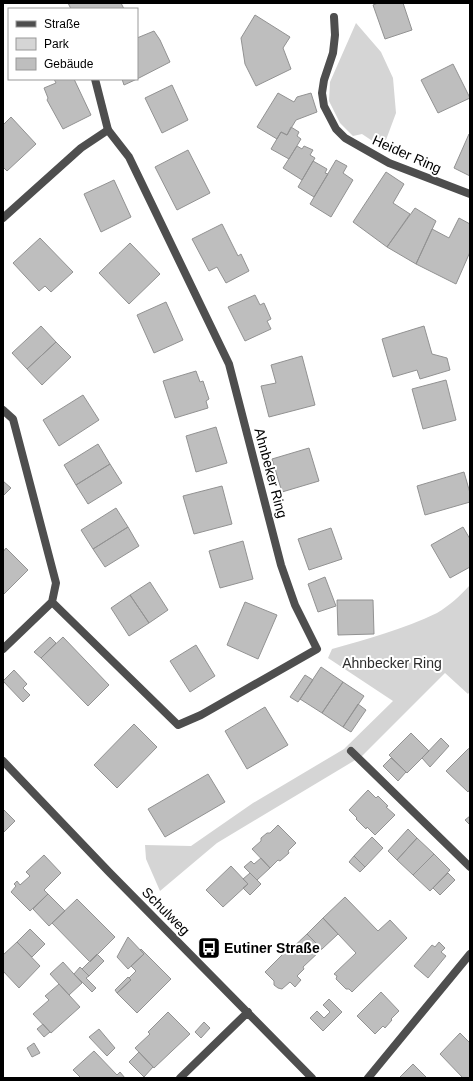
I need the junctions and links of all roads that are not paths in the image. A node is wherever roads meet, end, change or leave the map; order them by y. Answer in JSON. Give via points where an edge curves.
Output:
{"nodes":[{"id":1,"x":334,"y":16,"type":"dead end"},
{"id":2,"x":95,"y":80,"type":"edge"},
{"id":3,"x":108,"y":130,"type":"junction"},
{"id":4,"x":470,"y":194,"type":"edge"},
{"id":5,"x":3,"y":218,"type":"edge"},
{"id":6,"x":3,"y":410,"type":"edge"},
{"id":7,"x":52,"y":602,"type":"junction"},
{"id":8,"x":3,"y":649,"type":"edge"},
{"id":9,"x":351,"y":751,"type":"dead end"},
{"id":10,"x":3,"y":761,"type":"edge"},
{"id":11,"x":470,"y":867,"type":"edge"},
{"id":12,"x":470,"y":954,"type":"edge"},
{"id":13,"x":248,"y":1012,"type":"junction"},
{"id":14,"x":180,"y":1078,"type":"edge"},
{"id":15,"x":312,"y":1078,"type":"edge"},
{"id":16,"x":368,"y":1078,"type":"edge"}],
"edges":[{"from":1,"to":4,"type":"street","name":"Heider Ring","via":[[333,53],[322,93],[324,106],[336,129],[344,138],[389,164]]},
{"from":2,"to":3,"type":"street"},
{"from":3,"to":5,"type":"street","via":[[81,148]]},
{"from":3,"to":7,"type":"street","name":"Ahnbeker Ring","via":[[129,157],[229,364],[281,565],[295,605],[317,648],[201,715],[178,725]]},
{"from":6,"to":7,"type":"street","via":[[13,419],[56,583]]},
{"from":7,"to":8,"type":"street"},
{"from":9,"to":11,"type":"street"},
{"from":10,"to":13,"type":"street","name":"Schulweg"},
{"from":12,"to":16,"type":"street"},
{"from":13,"to":14,"type":"street"},
{"from":13,"to":15,"type":"street","name":"Schulweg"}]}
